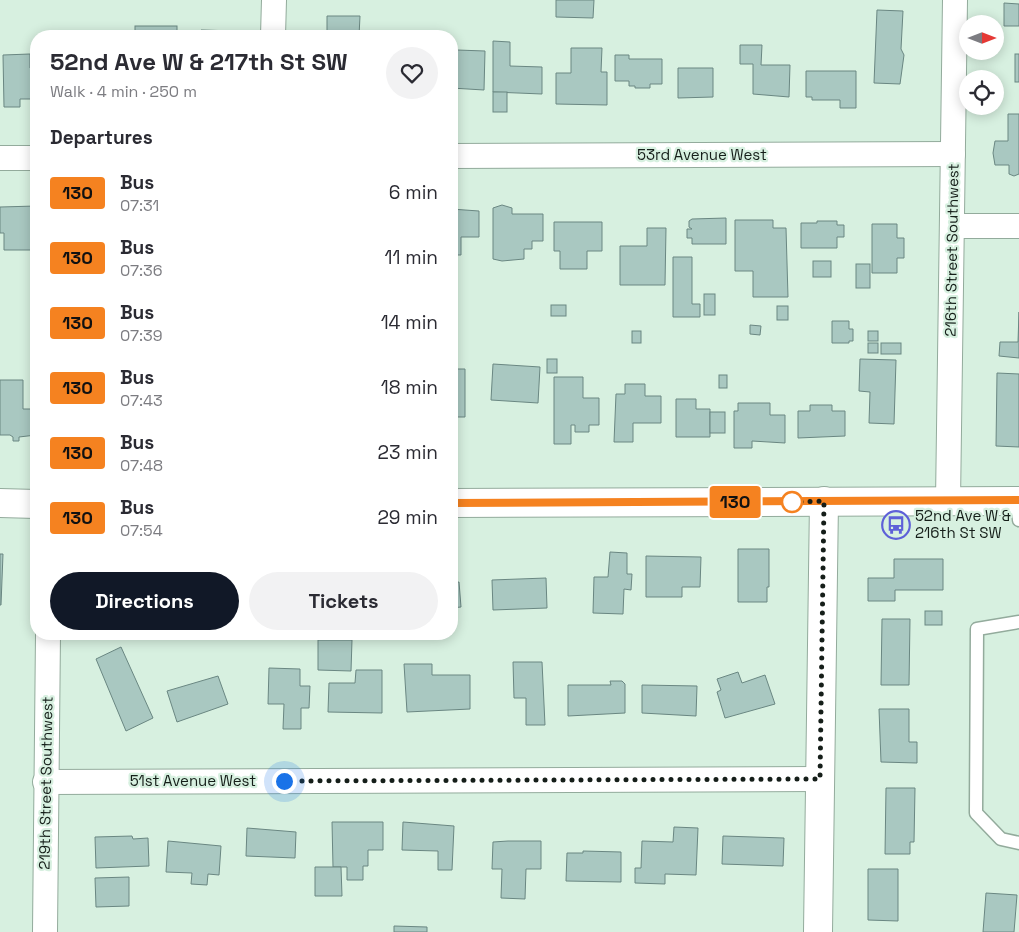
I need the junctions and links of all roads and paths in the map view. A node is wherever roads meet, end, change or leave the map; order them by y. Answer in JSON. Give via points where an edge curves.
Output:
{"nodes":[{"id":1,"x":274,"y":0,"type":"edge"},
{"id":2,"x":955,"y":0,"type":"edge"},
{"id":3,"x":273,"y":30,"type":"edge"},
{"id":4,"x":953,"y":154,"type":"junction"},
{"id":5,"x":458,"y":156,"type":"edge"},
{"id":6,"x":0,"y":158,"type":"edge"},
{"id":7,"x":30,"y":158,"type":"edge"},
{"id":8,"x":952,"y":226,"type":"junction"},
{"id":9,"x":1019,"y":226,"type":"edge"},
{"id":10,"x":948,"y":500,"type":"junction"},
{"id":11,"x":824,"y":501,"type":"junction"},
{"id":12,"x":0,"y":503,"type":"edge"},
{"id":13,"x":458,"y":503,"type":"edge"},
{"id":14,"x":30,"y":504,"type":"edge"},
{"id":15,"x":1018,"y":507,"type":"edge"},
{"id":16,"x":1019,"y":622,"type":"edge"},
{"id":17,"x":48,"y":640,"type":"edge"},
{"id":18,"x":820,"y":779,"type":"junction"},
{"id":19,"x":45,"y":782,"type":"junction"},
{"id":20,"x":1019,"y":842,"type":"edge"},
{"id":21,"x":45,"y":932,"type":"edge"},
{"id":22,"x":818,"y":932,"type":"edge"}],
"edges":[{"from":1,"to":3,"type":"street"},
{"from":2,"to":4,"type":"street","name":"216th Street Southwest"},
{"from":4,"to":5,"type":"street","name":"53rd Avenue West"},
{"from":4,"to":8,"type":"street","name":"216th Street Southwest"},
{"from":6,"to":7,"type":"street"},
{"from":8,"to":9,"type":"street"},
{"from":8,"to":10,"type":"street","name":"216th Street Southwest"},
{"from":10,"to":11,"type":"street"},
{"from":10,"to":15,"type":"street"},
{"from":11,"to":13,"type":"street"},
{"from":11,"to":18,"type":"street"},
{"from":12,"to":14,"type":"street"},
{"from":16,"to":20,"type":"lane","via":[[977,629],[976,813],[1001,839]]},
{"from":17,"to":19,"type":"street","name":"219th Street Southwest"},
{"from":18,"to":19,"type":"street","name":"51st Avenue West"},
{"from":18,"to":22,"type":"street"},
{"from":19,"to":21,"type":"street","name":"219th Street Southwest"}]}
